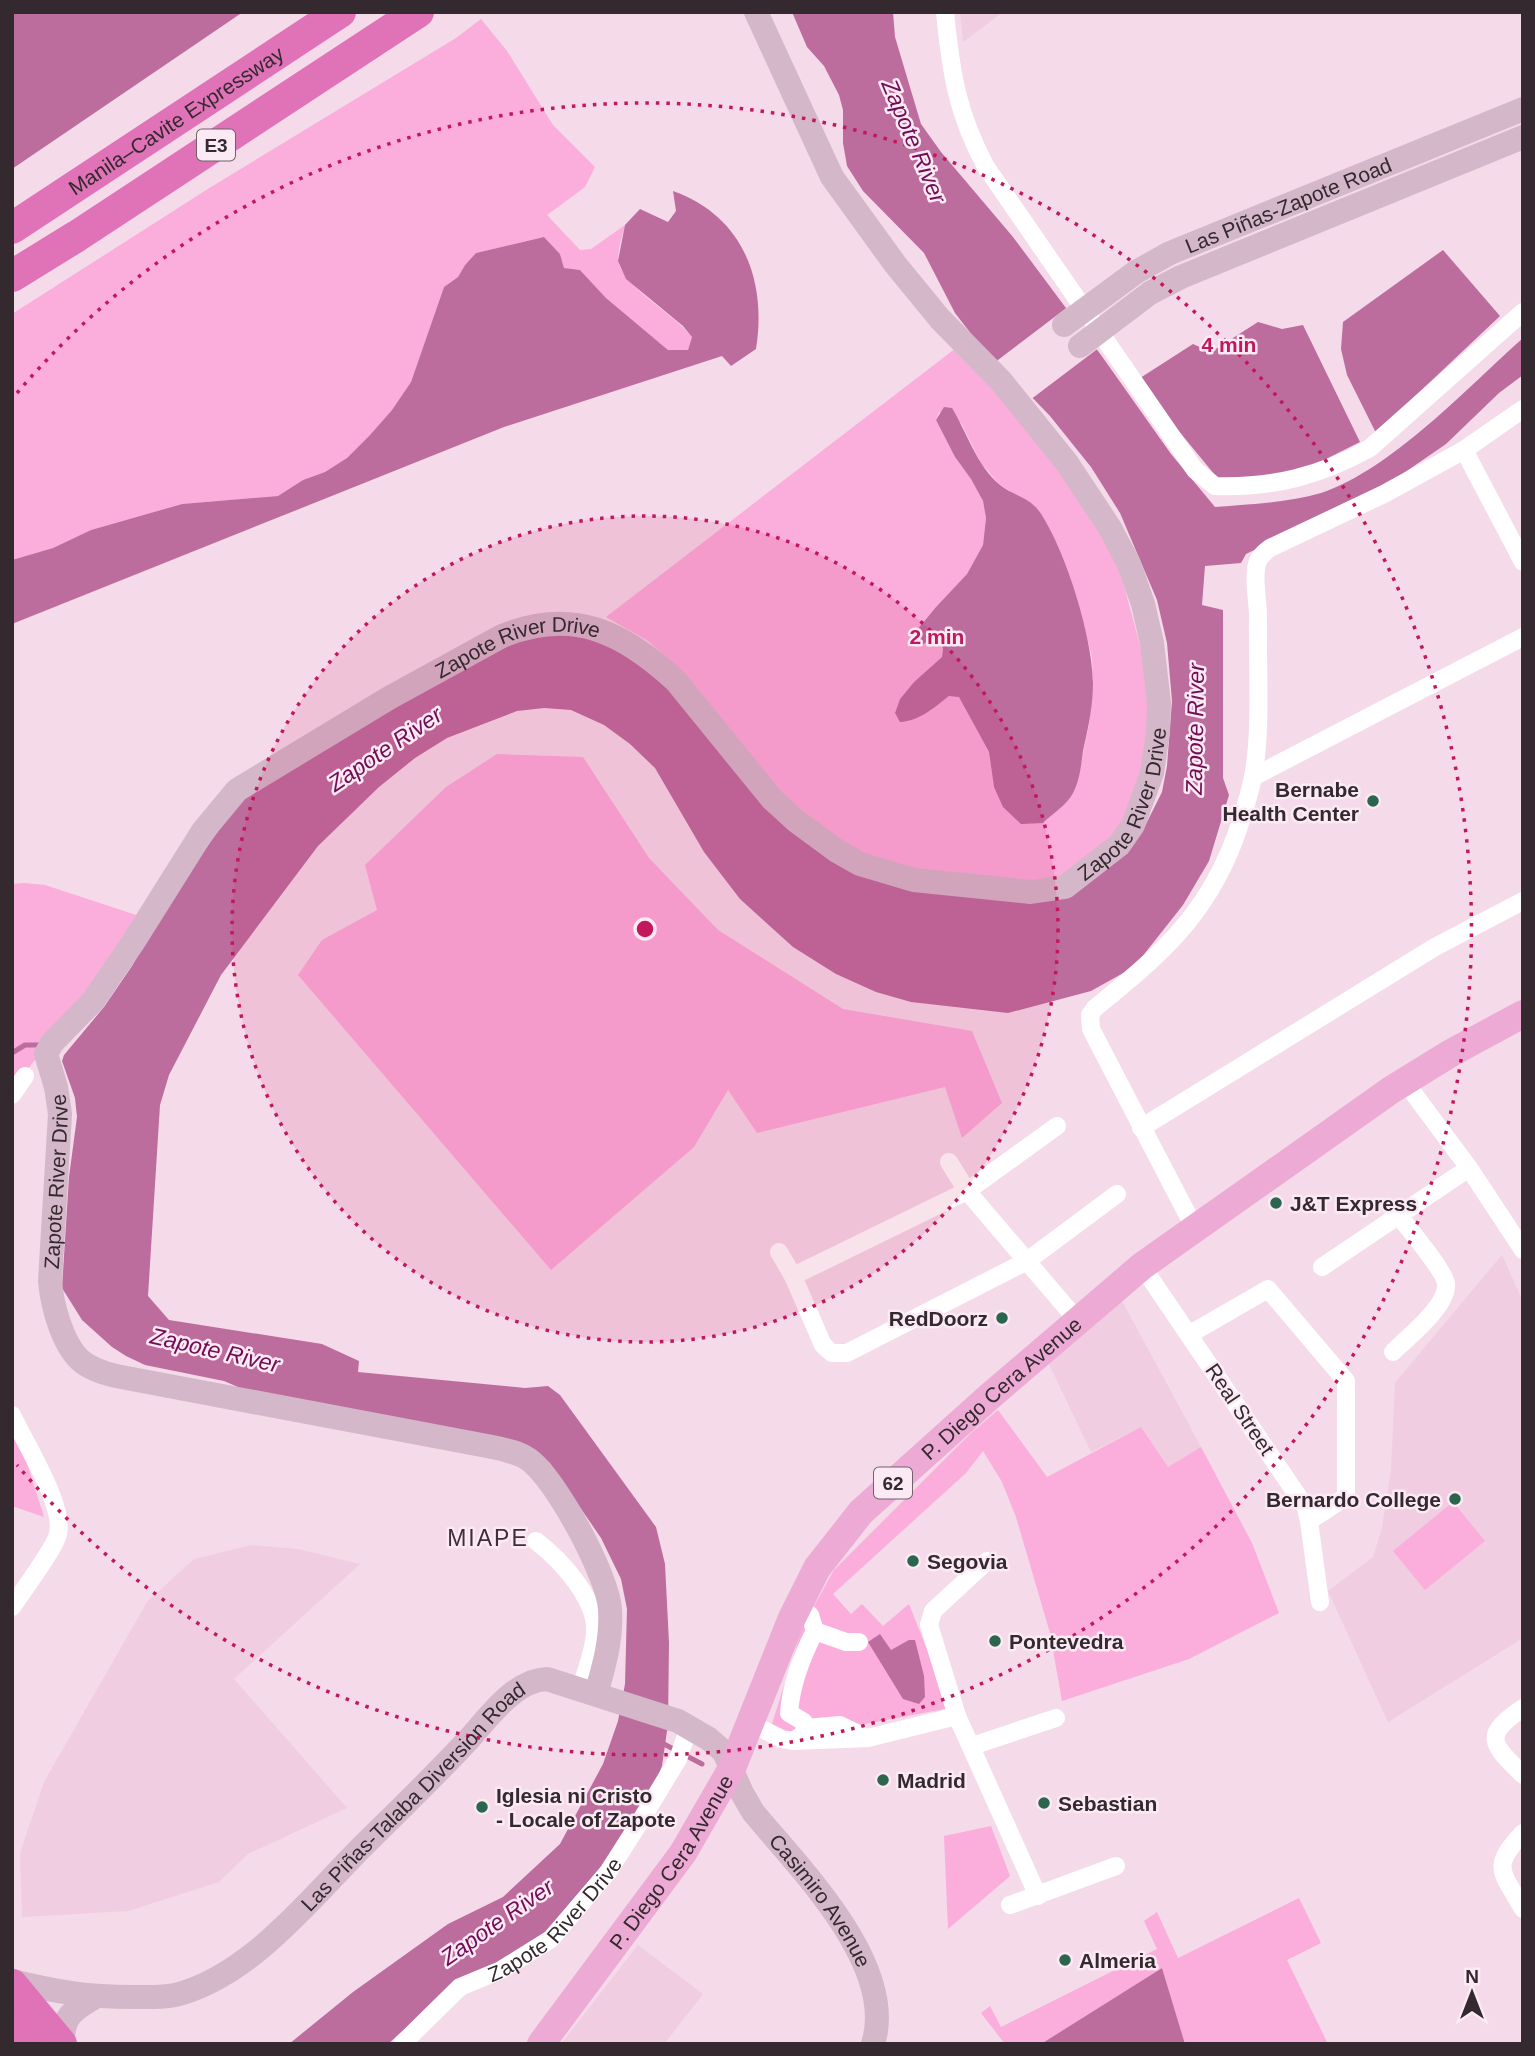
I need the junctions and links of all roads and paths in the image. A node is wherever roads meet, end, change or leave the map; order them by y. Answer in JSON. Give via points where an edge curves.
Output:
{"nodes":[{"id":1,"x":340,"y":12,"type":"edge"},
{"id":2,"x":418,"y":12,"type":"edge"},
{"id":3,"x":756,"y":12,"type":"edge"},
{"id":4,"x":945,"y":12,"type":"edge"},
{"id":5,"x":1523,"y":109,"type":"edge"},
{"id":6,"x":1523,"y":137,"type":"edge"},
{"id":7,"x":12,"y":228,"type":"edge"},
{"id":8,"x":12,"y":276,"type":"edge"},
{"id":9,"x":1523,"y":312,"type":"edge"},
{"id":10,"x":1064,"y":325,"type":"dead end"},
{"id":11,"x":1080,"y":346,"type":"dead end"},
{"id":12,"x":1523,"y":409,"type":"edge"},
{"id":13,"x":1464,"y":450,"type":"junction"},
{"id":14,"x":1523,"y":562,"type":"edge"},
{"id":15,"x":1523,"y":636,"type":"edge"},
{"id":16,"x":1253,"y":777,"type":"junction"},
{"id":17,"x":1523,"y":901,"type":"edge"},
{"id":18,"x":1523,"y":1014,"type":"edge"},
{"id":19,"x":25,"y":1076,"type":"dead end"},
{"id":20,"x":1405,"y":1082,"type":"junction"},
{"id":21,"x":12,"y":1095,"type":"edge"},
{"id":22,"x":1057,"y":1126,"type":"dead end"},
{"id":23,"x":1141,"y":1128,"type":"junction"},
{"id":24,"x":949,"y":1162,"type":"dead end"},
{"id":25,"x":1469,"y":1168,"type":"junction"},
{"id":26,"x":967,"y":1191,"type":"junction"},
{"id":27,"x":1117,"y":1194,"type":"dead end"},
{"id":28,"x":1399,"y":1216,"type":"junction"},
{"id":29,"x":1194,"y":1227,"type":"junction"},
{"id":30,"x":1523,"y":1250,"type":"edge"},
{"id":31,"x":779,"y":1252,"type":"dead end"},
{"id":32,"x":1027,"y":1261,"type":"junction"},
{"id":33,"x":1142,"y":1266,"type":"junction"},
{"id":34,"x":1322,"y":1267,"type":"dead end"},
{"id":35,"x":793,"y":1276,"type":"junction"},
{"id":36,"x":1077,"y":1320,"type":"junction"},
{"id":37,"x":1190,"y":1334,"type":"junction"},
{"id":38,"x":1393,"y":1352,"type":"dead end"},
{"id":39,"x":12,"y":1415,"type":"edge"},
{"id":40,"x":1309,"y":1521,"type":"junction"},
{"id":41,"x":536,"y":1541,"type":"dead end"},
{"id":42,"x":987,"y":1561,"type":"dead end"},
{"id":43,"x":1320,"y":1602,"type":"dead end"},
{"id":44,"x":12,"y":1607,"type":"edge"},
{"id":45,"x":859,"y":1642,"type":"dead end"},
{"id":46,"x":597,"y":1694,"type":"junction"},
{"id":47,"x":1523,"y":1708,"type":"edge"},
{"id":48,"x":789,"y":1713,"type":"junction"},
{"id":49,"x":957,"y":1716,"type":"junction"},
{"id":50,"x":1056,"y":1718,"type":"dead end"},
{"id":51,"x":758,"y":1722,"type":"junction"},
{"id":52,"x":806,"y":1728,"type":"junction"},
{"id":53,"x":684,"y":1729,"type":"junction"},
{"id":54,"x":868,"y":1738,"type":"junction"},
{"id":55,"x":793,"y":1741,"type":"junction"},
{"id":56,"x":972,"y":1746,"type":"junction"},
{"id":57,"x":732,"y":1768,"type":"junction"},
{"id":58,"x":1523,"y":1775,"type":"edge"},
{"id":59,"x":1523,"y":1833,"type":"edge"},
{"id":60,"x":1116,"y":1866,"type":"dead end"},
{"id":61,"x":1038,"y":1896,"type":"junction"},
{"id":62,"x":1010,"y":1905,"type":"dead end"},
{"id":63,"x":1523,"y":1909,"type":"edge"},
{"id":64,"x":12,"y":1983,"type":"edge"},
{"id":65,"x":95,"y":1997,"type":"junction"},
{"id":66,"x":12,"y":2025,"type":"edge"},
{"id":67,"x":30,"y":2044,"type":"edge"},
{"id":68,"x":62,"y":2044,"type":"edge"},
{"id":69,"x":402,"y":2044,"type":"edge"},
{"id":70,"x":541,"y":2044,"type":"edge"},
{"id":71,"x":873,"y":2044,"type":"edge"}],
"edges":[{"from":1,"to":7,"type":"highway","name":"Manila–Cavite Expressway","number":"E3"},
{"from":2,"to":8,"type":"highway","name":"Manila–Cavite Expressway","number":"E3"},
{"from":3,"to":46,"type":"street","name":"Zapote River Drive","via":[[832,177],[940,319],[1001,381],[1067,463],[1129,564],[1153,643],[1159,703],[1153,773],[1133,825],[1119,845],[1086,872],[1065,887],[1047,891],[953,886],[886,873],[837,851],[795,820],[772,799],[676,681],[640,650],[604,630],[580,625],[521,628],[389,698],[237,790],[203,831],[93,1001],[46,1055],[60,1114],[51,1298],[66,1340],[79,1359],[116,1376],[503,1450],[528,1460],[583,1536],[606,1588],[611,1632]]},
{"from":4,"to":9,"type":"street","via":[[956,93],[986,167],[1195,470],[1215,485],[1300,479],[1348,461],[1370,448]]},
{"from":5,"to":10,"type":"street","name":"Las Piñas-Zapote Road","via":[[1170,253]]},
{"from":6,"to":11,"type":"street","name":"Las Piñas-Zapote Road","via":[[1181,277]]},
{"from":12,"to":13,"type":"street"},
{"from":13,"to":14,"type":"street"},
{"from":13,"to":16,"type":"street","via":[[1270,548],[1258,561]]},
{"from":15,"to":16,"type":"street"},
{"from":16,"to":23,"type":"street","via":[[1234,840],[1200,908],[1142,971],[1090,1014],[1091,1028]]},
{"from":17,"to":23,"type":"street","via":[[1434,947]]},
{"from":18,"to":20,"type":"main road","name":"P. Diego Cera Avenue","number":"62"},
{"from":19,"to":21,"type":"street"},
{"from":20,"to":25,"type":"street"},
{"from":20,"to":29,"type":"main road","name":"P. Diego Cera Avenue","number":"62"},
{"from":22,"to":26,"type":"street"},
{"from":23,"to":29,"type":"street"},
{"from":24,"to":26,"type":"street"},
{"from":25,"to":28,"type":"street"},
{"from":25,"to":30,"type":"street"},
{"from":26,"to":32,"type":"street"},
{"from":26,"to":35,"type":"street"},
{"from":27,"to":32,"type":"street"},
{"from":28,"to":34,"type":"street"},
{"from":28,"to":38,"type":"street","via":[[1446,1284],[1436,1308]]},
{"from":29,"to":33,"type":"main road","name":"P. Diego Cera Avenue","number":"62"},
{"from":31,"to":35,"type":"street"},
{"from":32,"to":35,"type":"street","via":[[847,1353],[832,1353],[822,1345]]},
{"from":32,"to":36,"type":"street"},
{"from":33,"to":36,"type":"main road","name":"P. Diego Cera Avenue","number":"62"},
{"from":33,"to":37,"type":"street","name":"Real Street"},
{"from":36,"to":51,"type":"main road","name":"P. Diego Cera Avenue","number":"62","via":[[861,1512],[817,1568],[792,1618]]},
{"from":37,"to":40,"type":"street","name":"Real Street","via":[[1306,1508]]},
{"from":37,"to":40,"type":"street","via":[[1268,1289],[1346,1381],[1346,1497]]},
{"from":39,"to":44,"type":"street","via":[[60,1519],[58,1536]]},
{"from":40,"to":43,"type":"street","name":"Real Street"},
{"from":41,"to":46,"type":"street","via":[[574,1579],[595,1621]]},
{"from":42,"to":49,"type":"street","via":[[933,1611],[929,1625]]},
{"from":45,"to":48,"type":"street","via":[[846,1642],[812,1623]]},
{"from":46,"to":53,"type":"street","name":"Las Piñas-Talaba Diversion Road"},
{"from":46,"to":65,"type":"street","name":"Las Piñas-Talaba Diversion Road","via":[[547,1679],[519,1689],[244,1961],[175,1995]]},
{"from":47,"to":58,"type":"street","via":[[1498,1726],[1494,1735],[1497,1747]]},
{"from":48,"to":51,"type":"street"},
{"from":48,"to":52,"type":"street"},
{"from":49,"to":54,"type":"street"},
{"from":49,"to":56,"type":"street"},
{"from":50,"to":56,"type":"street"},
{"from":51,"to":55,"type":"street"},
{"from":51,"to":57,"type":"main road","name":"P. Diego Cera Avenue","number":"62"},
{"from":52,"to":54,"type":"street","via":[[840,1725]]},
{"from":52,"to":55,"type":"street"},
{"from":53,"to":57,"type":"street","name":"Las Piñas-Talaba Diversion Road","via":[[724,1752]]},
{"from":53,"to":69,"type":"street","name":"Zapote River Drive","via":[[678,1759],[608,1872],[551,1939],[501,1970],[460,1987]]},
{"from":54,"to":55,"type":"street"},
{"from":56,"to":61,"type":"street"},
{"from":57,"to":70,"type":"main road","name":"P. Diego Cera Avenue","number":"62","via":[[683,1853]]},
{"from":57,"to":71,"type":"street","name":"Casimiro Avenue","via":[[753,1812],[843,1922],[863,1960],[878,2014]]},
{"from":59,"to":63,"type":"street","via":[[1504,1852],[1501,1863]]},
{"from":60,"to":61,"type":"street"},
{"from":61,"to":62,"type":"street"},
{"from":64,"to":65,"type":"street","name":"Las Piñas-Talaba Diversion Road"},
{"from":64,"to":68,"type":"highway"},
{"from":65,"to":68,"type":"street","via":[[67,2017]]},
{"from":66,"to":67,"type":"highway"}]}
